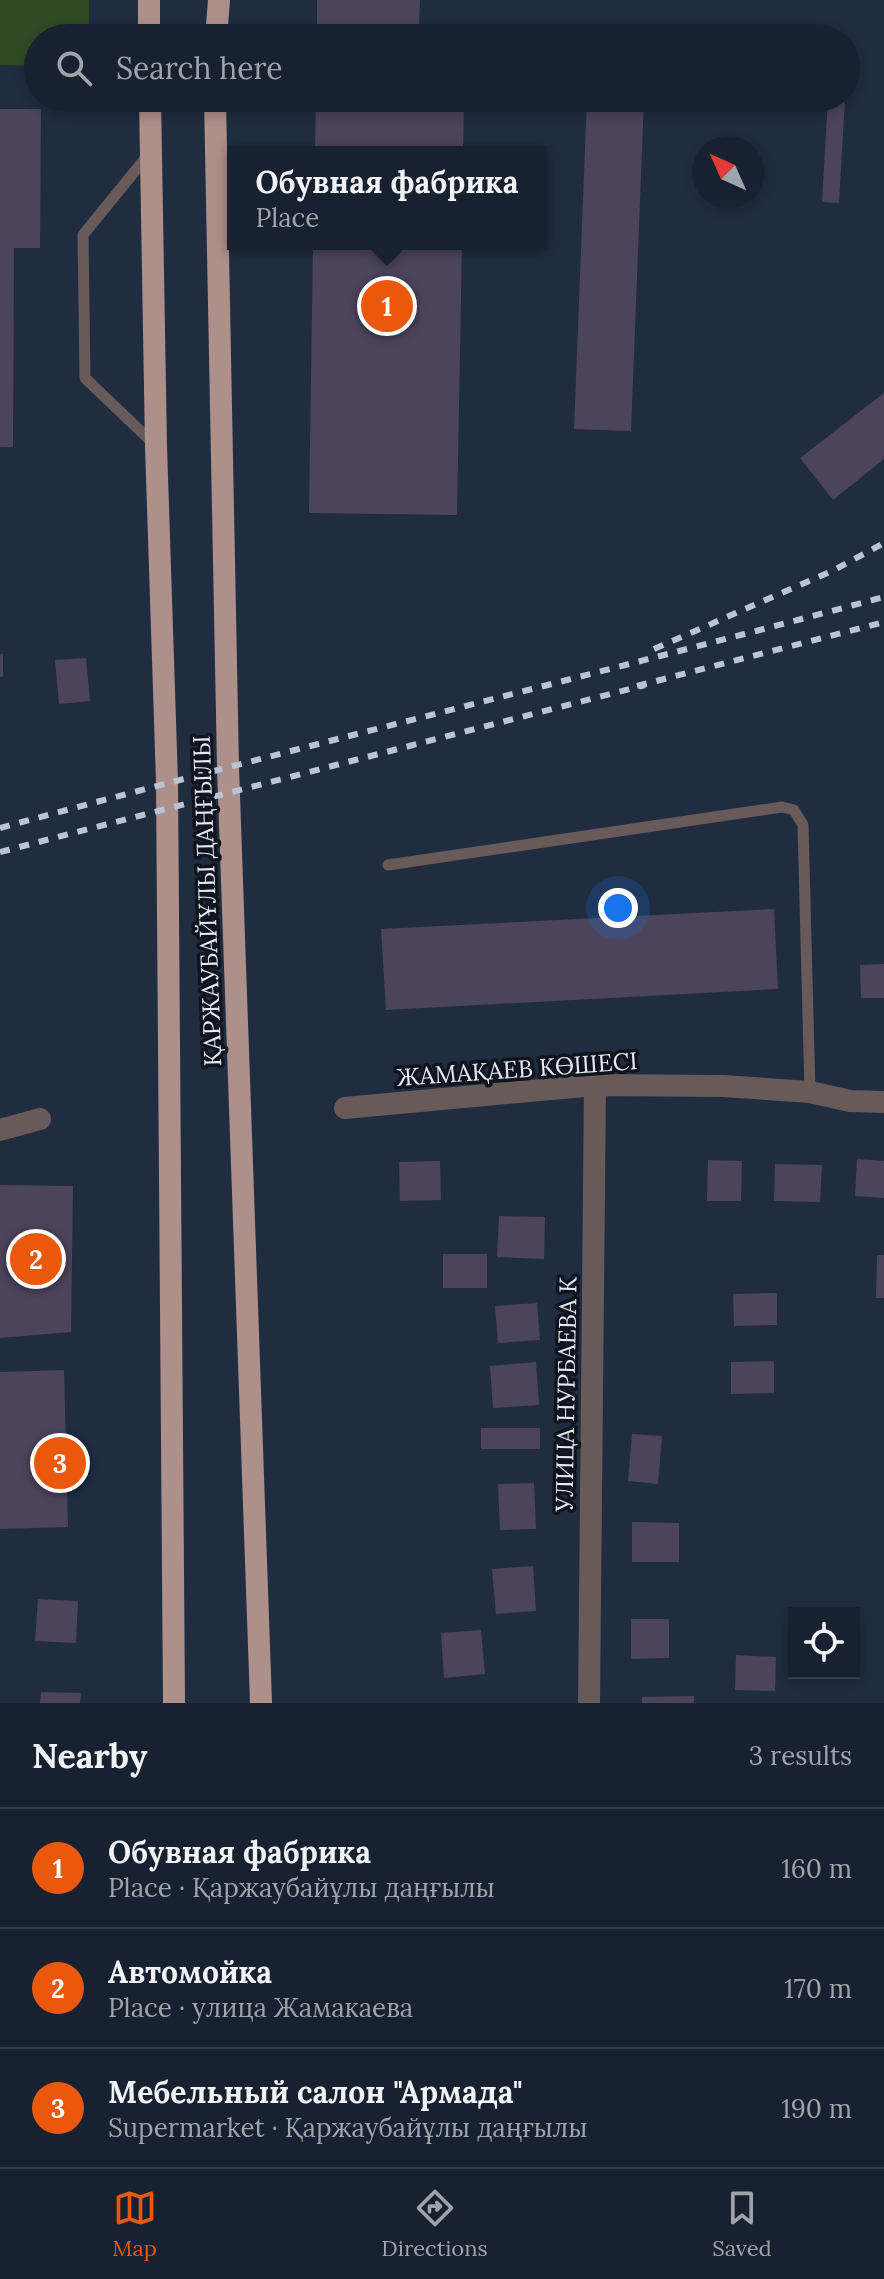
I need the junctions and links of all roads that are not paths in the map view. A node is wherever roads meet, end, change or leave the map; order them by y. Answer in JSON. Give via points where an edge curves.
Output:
{"nodes":[{"id":1,"x":149,"y":0,"type":"edge"},
{"id":2,"x":219,"y":0,"type":"edge"},
{"id":3,"x":149,"y":24,"type":"edge"},
{"id":4,"x":217,"y":24,"type":"edge"},
{"id":5,"x":150,"y":112,"type":"edge"},
{"id":6,"x":215,"y":112,"type":"edge"},
{"id":7,"x":151,"y":152,"type":"junction"},
{"id":8,"x":156,"y":446,"type":"junction"},
{"id":9,"x":388,"y":865,"type":"dead end"},
{"id":10,"x":595,"y":1085,"type":"junction"},
{"id":11,"x":810,"y":1092,"type":"junction"},
{"id":12,"x":884,"y":1102,"type":"edge"},
{"id":13,"x":345,"y":1108,"type":"dead end"},
{"id":14,"x":40,"y":1119,"type":"dead end"},
{"id":15,"x":0,"y":1130,"type":"edge"},
{"id":16,"x":174,"y":1703,"type":"edge"},
{"id":17,"x":261,"y":1703,"type":"edge"},
{"id":18,"x":589,"y":1703,"type":"edge"}],
"edges":[{"from":1,"to":3,"type":"highway"},
{"from":2,"to":4,"type":"highway"},
{"from":5,"to":7,"type":"highway","name":"ҚАРЖАУБАЙҰЛЫ ДАҢҒЫЛЫ"},
{"from":6,"to":17,"type":"highway","name":"ҚАРЖАУБАЙҰЛЫ ДАҢҒЫЛЫ","via":[[228,767]]},
{"from":7,"to":8,"type":"highway","name":"ҚАРЖАУБАЙҰЛЫ ДАҢҒЫЛЫ"},
{"from":7,"to":8,"type":"lane","via":[[83,235],[85,378]]},
{"from":8,"to":16,"type":"highway","name":"ҚАРЖАУБАЙҰЛЫ ДАҢҒЫЛЫ","via":[[167,782]]},
{"from":9,"to":11,"type":"lane","via":[[782,807],[794,810],[803,825]]},
{"from":10,"to":11,"type":"street","name":"ЖАМАҚАЕВ КӨШЕСІ"},
{"from":10,"to":13,"type":"street","name":"ЖАМАҚАЕВ КӨШЕСІ"},
{"from":10,"to":18,"type":"street","name":"УЛИЦА НУРБАЕВА К"},
{"from":11,"to":12,"type":"street","name":"ЖАМАҚАЕВ КӨШЕСІ"},
{"from":14,"to":15,"type":"street"}]}
